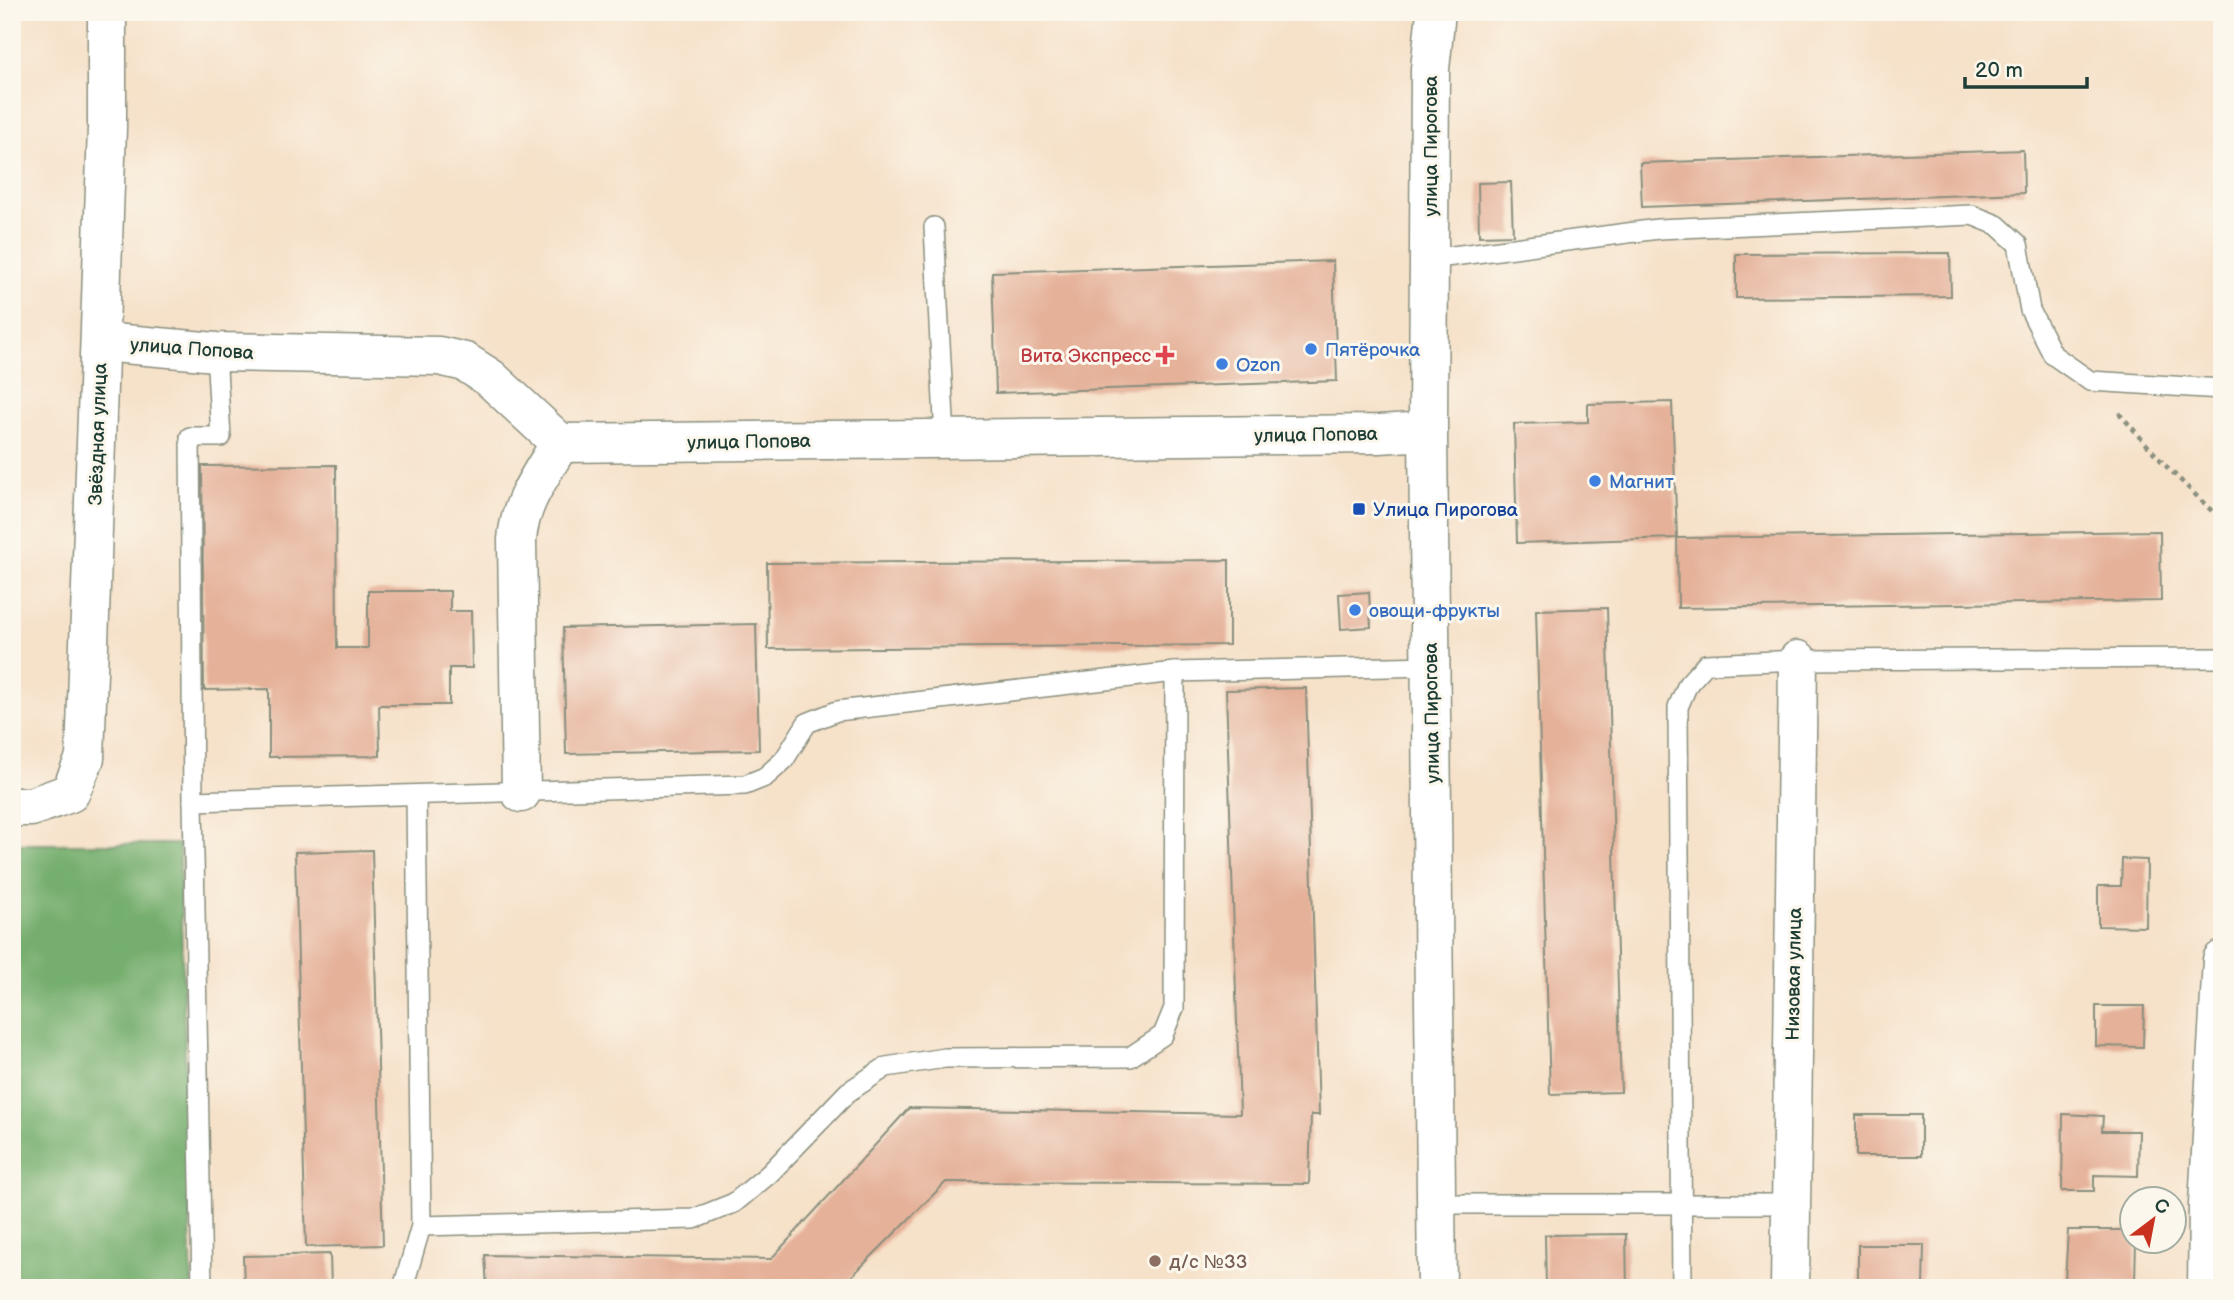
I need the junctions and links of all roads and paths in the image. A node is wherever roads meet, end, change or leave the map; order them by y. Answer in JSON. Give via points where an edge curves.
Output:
{"nodes":[{"id":1,"x":107,"y":12,"type":"edge"},
{"id":2,"x":1436,"y":12,"type":"edge"},
{"id":3,"x":934,"y":227,"type":"dead end"},
{"id":4,"x":1430,"y":259,"type":"junction"},
{"id":5,"x":101,"y":342,"type":"junction"},
{"id":6,"x":216,"y":352,"type":"junction"},
{"id":7,"x":2090,"y":381,"type":"junction"},
{"id":8,"x":2222,"y":389,"type":"edge"},
{"id":9,"x":1428,"y":431,"type":"junction"},
{"id":10,"x":945,"y":439,"type":"junction"},
{"id":11,"x":560,"y":443,"type":"junction"},
{"id":12,"x":2222,"y":521,"type":"edge"},
{"id":13,"x":2222,"y":658,"type":"edge"},
{"id":14,"x":1798,"y":660,"type":"junction"},
{"id":15,"x":1431,"y":666,"type":"junction"},
{"id":16,"x":1175,"y":672,"type":"junction"},
{"id":17,"x":521,"y":793,"type":"junction"},
{"id":18,"x":416,"y":794,"type":"junction"},
{"id":19,"x":193,"y":801,"type":"junction"},
{"id":20,"x":12,"y":807,"type":"edge"},
{"id":21,"x":2222,"y":960,"type":"edge"},
{"id":22,"x":1683,"y":1203,"type":"junction"},
{"id":23,"x":1436,"y":1204,"type":"junction"},
{"id":24,"x":1790,"y":1204,"type":"junction"},
{"id":25,"x":421,"y":1226,"type":"junction"},
{"id":26,"x":202,"y":1288,"type":"edge"},
{"id":27,"x":403,"y":1288,"type":"edge"},
{"id":28,"x":1437,"y":1288,"type":"edge"},
{"id":29,"x":1682,"y":1288,"type":"edge"},
{"id":30,"x":1790,"y":1288,"type":"edge"},
{"id":31,"x":2207,"y":1288,"type":"edge"}],
"edges":[{"from":1,"to":5,"type":"street","name":"Звёздная улица"},
{"from":2,"to":4,"type":"street","name":"улица Пирогова","via":[[1430,69]]},
{"from":3,"to":10,"type":"lane"},
{"from":4,"to":7,"type":"lane","via":[[1658,229],[1972,215],[1997,225],[2018,244],[2030,310],[2053,355]]},
{"from":4,"to":9,"type":"street","name":"улица Пирогова"},
{"from":5,"to":6,"type":"street","name":"улица Попова"},
{"from":5,"to":20,"type":"street","name":"Звёздная улица","via":[[85,758],[70,793],[31,807]]},
{"from":6,"to":11,"type":"street","name":"улица Попова","via":[[439,356],[465,362],[490,378]]},
{"from":6,"to":19,"type":"lane","via":[[221,437],[190,437]]},
{"from":7,"to":8,"type":"lane"},
{"from":7,"to":12,"type":"path"},
{"from":9,"to":10,"type":"street","name":"улица Попова"},
{"from":9,"to":15,"type":"street","name":"улица Пирогова"},
{"from":10,"to":11,"type":"street","name":"улица Попова"},
{"from":11,"to":17,"type":"street","via":[[519,519]]},
{"from":13,"to":14,"type":"lane"},
{"from":14,"to":22,"type":"lane","via":[[1706,664],[1688,684],[1678,707]]},
{"from":14,"to":24,"type":"street","name":"Низовая улица"},
{"from":15,"to":16,"type":"lane"},
{"from":15,"to":23,"type":"street","name":"улица Пирогова"},
{"from":16,"to":17,"type":"lane","via":[[837,711],[807,723],[784,760],[765,777],[745,785]]},
{"from":16,"to":25,"type":"lane","via":[[1174,1008],[1163,1035],[1130,1056],[945,1058],[886,1067],[848,1092],[769,1174],[734,1203],[694,1219]]},
{"from":17,"to":18,"type":"lane"},
{"from":18,"to":19,"type":"lane"},
{"from":18,"to":25,"type":"lane"},
{"from":19,"to":26,"type":"lane"},
{"from":21,"to":31,"type":"street"},
{"from":22,"to":23,"type":"lane"},
{"from":22,"to":24,"type":"lane"},
{"from":22,"to":29,"type":"lane"},
{"from":23,"to":28,"type":"street","name":"улица Пирогова"},
{"from":24,"to":30,"type":"street","name":"Низовая улица"},
{"from":25,"to":27,"type":"lane"}]}
